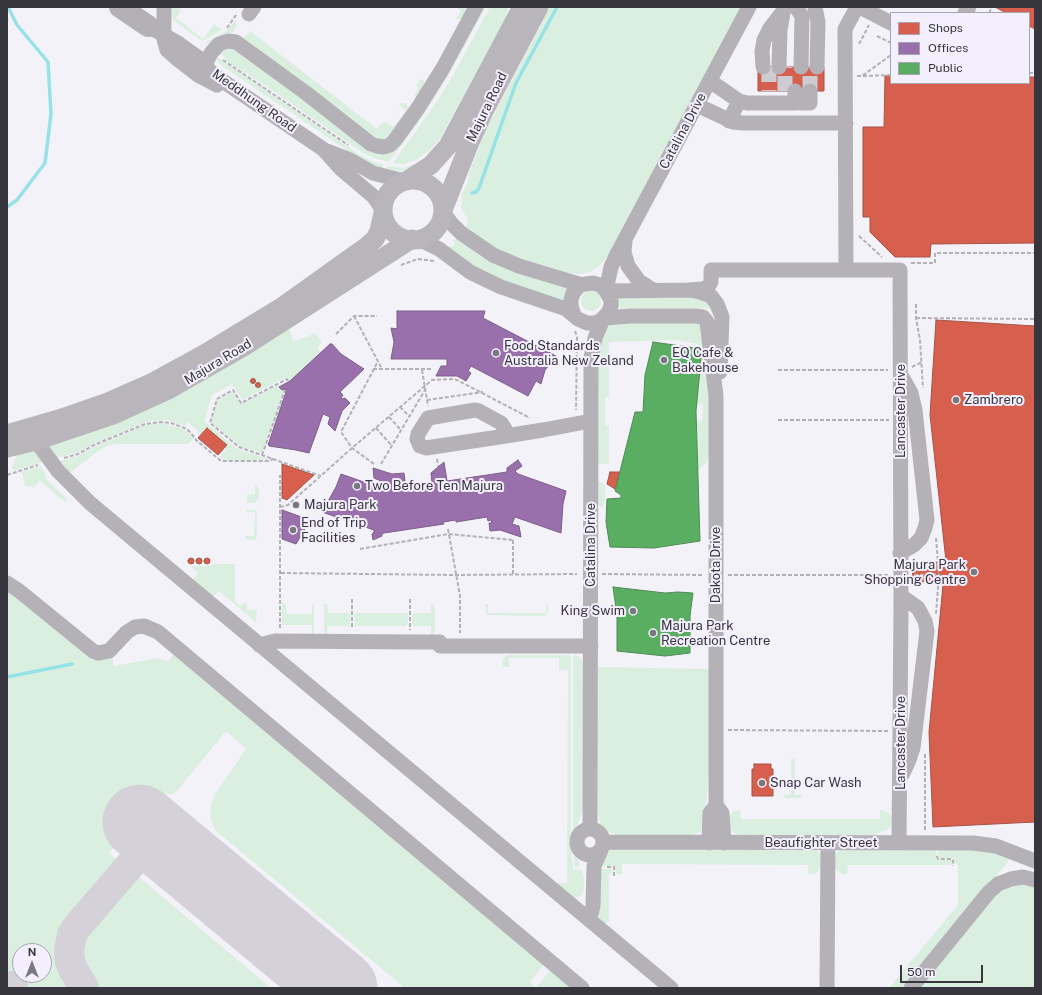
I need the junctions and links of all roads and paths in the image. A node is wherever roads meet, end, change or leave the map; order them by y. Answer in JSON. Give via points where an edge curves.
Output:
{"nodes":[{"id":1,"x":120,"y":7,"type":"edge"},
{"id":2,"x":476,"y":7,"type":"edge"},
{"id":3,"x":522,"y":7,"type":"edge"},
{"id":4,"x":539,"y":7,"type":"edge"},
{"id":5,"x":749,"y":7,"type":"edge"},
{"id":6,"x":814,"y":7,"type":"edge"},
{"id":7,"x":857,"y":7,"type":"edge"},
{"id":8,"x":860,"y":7,"type":"edge"},
{"id":9,"x":788,"y":10,"type":"edge"},
{"id":10,"x":247,"y":11,"type":"edge"},
{"id":11,"x":874,"y":14,"type":"junction"},
{"id":12,"x":160,"y":20,"type":"edge"},
{"id":13,"x":890,"y":23,"type":"edge"},
{"id":14,"x":225,"y":30,"type":"dead end"},
{"id":15,"x":877,"y":36,"type":"dead end"},
{"id":16,"x":178,"y":43,"type":"junction"},
{"id":17,"x":890,"y":43,"type":"edge"},
{"id":18,"x":856,"y":49,"type":"dead end"},
{"id":19,"x":890,"y":56,"type":"edge"},
{"id":20,"x":206,"y":62,"type":"junction"},
{"id":21,"x":790,"y":67,"type":"junction"},
{"id":22,"x":890,"y":75,"type":"edge"},
{"id":23,"x":855,"y":76,"type":"dead end"},
{"id":24,"x":862,"y":76,"type":"junction"},
{"id":25,"x":710,"y":81,"type":"junction"},
{"id":26,"x":788,"y":97,"type":"dead end"},
{"id":27,"x":249,"y":99,"type":"junction"},
{"id":28,"x":739,"y":101,"type":"junction"},
{"id":29,"x":697,"y":104,"type":"junction"},
{"id":30,"x":729,"y":121,"type":"junction"},
{"id":31,"x":846,"y":123,"type":"junction"},
{"id":32,"x":323,"y":149,"type":"junction"},
{"id":33,"x":405,"y":181,"type":"junction"},
{"id":34,"x":443,"y":211,"type":"junction"},
{"id":35,"x":383,"y":212,"type":"junction"},
{"id":36,"x":855,"y":234,"type":"dead end"},
{"id":37,"x":627,"y":236,"type":"junction"},
{"id":38,"x":415,"y":239,"type":"junction"},
{"id":39,"x":1035,"y":253,"type":"edge"},
{"id":40,"x":617,"y":254,"type":"junction"},
{"id":41,"x":883,"y":258,"type":"dead end"},
{"id":42,"x":436,"y":259,"type":"dead end"},
{"id":43,"x":904,"y":266,"type":"junction"},
{"id":44,"x":396,"y":267,"type":"dead end"},
{"id":45,"x":846,"y":270,"type":"junction"},
{"id":46,"x":584,"y":284,"type":"junction"},
{"id":47,"x":606,"y":290,"type":"junction"},
{"id":48,"x":653,"y":290,"type":"junction"},
{"id":49,"x":688,"y":290,"type":"junction"},
{"id":50,"x":916,"y":304,"type":"dead end"},
{"id":51,"x":354,"y":316,"type":"junction"},
{"id":52,"x":378,"y":316,"type":"dead end"},
{"id":53,"x":575,"y":316,"type":"junction"},
{"id":54,"x":604,"y":318,"type":"junction"},
{"id":55,"x":916,"y":318,"type":"junction"},
{"id":56,"x":1035,"y":319,"type":"edge"},
{"id":57,"x":336,"y":334,"type":"dead end"},
{"id":58,"x":591,"y":358,"type":"junction"},
{"id":59,"x":378,"y":362,"type":"junction"},
{"id":60,"x":922,"y":362,"type":"junction"},
{"id":61,"x":373,"y":369,"type":"junction"},
{"id":62,"x":382,"y":369,"type":"junction"},
{"id":63,"x":431,"y":369,"type":"dead end"},
{"id":64,"x":778,"y":370,"type":"dead end"},
{"id":65,"x":901,"y":373,"type":"junction"},
{"id":66,"x":288,"y":381,"type":"dead end"},
{"id":67,"x":426,"y":389,"type":"dead end"},
{"id":68,"x":286,"y":390,"type":"dead end"},
{"id":69,"x":924,"y":390,"type":"dead end"},
{"id":70,"x":483,"y":392,"type":"dead end"},
{"id":71,"x":716,"y":396,"type":"junction"},
{"id":72,"x":427,"y":400,"type":"dead end"},
{"id":73,"x":400,"y":407,"type":"dead end"},
{"id":74,"x":410,"y":416,"type":"junction"},
{"id":75,"x":389,"y":417,"type":"dead end"},
{"id":76,"x":778,"y":420,"type":"dead end"},
{"id":77,"x":901,"y":420,"type":"junction"},
{"id":78,"x":591,"y":421,"type":"junction"},
{"id":79,"x":376,"y":428,"type":"dead end"},
{"id":80,"x":401,"y":430,"type":"junction"},
{"id":81,"x":7,"y":434,"type":"edge"},
{"id":82,"x":506,"y":436,"type":"junction"},
{"id":83,"x":36,"y":441,"type":"junction"},
{"id":84,"x":392,"y":446,"type":"junction"},
{"id":85,"x":7,"y":448,"type":"edge"},
{"id":86,"x":262,"y":455,"type":"junction"},
{"id":87,"x":273,"y":459,"type":"junction"},
{"id":88,"x":52,"y":463,"type":"junction"},
{"id":89,"x":374,"y":464,"type":"dead end"},
{"id":90,"x":381,"y":464,"type":"dead end"},
{"id":91,"x":7,"y":475,"type":"edge"},
{"id":92,"x":280,"y":475,"type":"dead end"},
{"id":93,"x":321,"y":476,"type":"dead end"},
{"id":94,"x":448,"y":529,"type":"dead end"},
{"id":95,"x":448,"y":534,"type":"junction"},
{"id":96,"x":935,"y":535,"type":"dead end"},
{"id":97,"x":360,"y":549,"type":"dead end"},
{"id":98,"x":900,"y":553,"type":"junction"},
{"id":99,"x":281,"y":573,"type":"junction"},
{"id":100,"x":513,"y":574,"type":"junction"},
{"id":101,"x":578,"y":574,"type":"dead end"},
{"id":102,"x":597,"y":574,"type":"dead end"},
{"id":103,"x":938,"y":574,"type":"junction"},
{"id":104,"x":455,"y":575,"type":"junction"},
{"id":105,"x":708,"y":575,"type":"dead end"},
{"id":106,"x":723,"y":575,"type":"dead end"},
{"id":107,"x":901,"y":575,"type":"junction"},
{"id":108,"x":7,"y":584,"type":"edge"},
{"id":109,"x":900,"y":596,"type":"junction"},
{"id":110,"x":352,"y":599,"type":"dead end"},
{"id":111,"x":410,"y":599,"type":"dead end"},
{"id":112,"x":935,"y":617,"type":"dead end"},
{"id":113,"x":280,"y":641,"type":"junction"},
{"id":114,"x":352,"y":642,"type":"junction"},
{"id":115,"x":410,"y":642,"type":"junction"},
{"id":116,"x":258,"y":644,"type":"junction"},
{"id":117,"x":460,"y":646,"type":"junction"},
{"id":118,"x":591,"y":646,"type":"junction"},
{"id":119,"x":723,"y":730,"type":"dead end"},
{"id":120,"x":889,"y":731,"type":"dead end"},
{"id":121,"x":925,"y":753,"type":"dead end"},
{"id":122,"x":901,"y":775,"type":"junction"},
{"id":123,"x":590,"y":828,"type":"junction"},
{"id":124,"x":716,"y":843,"type":"junction"},
{"id":125,"x":828,"y":843,"type":"junction"},
{"id":126,"x":899,"y":843,"type":"junction"},
{"id":127,"x":926,"y":843,"type":"junction"},
{"id":128,"x":577,"y":845,"type":"junction"},
{"id":129,"x":602,"y":846,"type":"junction"},
{"id":130,"x":1035,"y":861,"type":"edge"},
{"id":131,"x":603,"y":867,"type":"dead end"},
{"id":132,"x":614,"y":876,"type":"dead end"},
{"id":133,"x":1035,"y":880,"type":"edge"},
{"id":134,"x":583,"y":915,"type":"junction"},
{"id":135,"x":582,"y":988,"type":"edge"},
{"id":136,"x":671,"y":988,"type":"edge"},
{"id":137,"x":827,"y":988,"type":"edge"},
{"id":138,"x":911,"y":988,"type":"edge"}],
"edges":[{"from":1,"to":12,"type":"highway"},
{"from":2,"to":20,"type":"street","via":[[418,108],[395,140],[384,147],[371,144],[236,42],[228,40],[219,44]]},
{"from":3,"to":33,"type":"main road","name":"Majura Road","via":[[448,146],[431,165]]},
{"from":4,"to":34,"type":"main road","name":"Majura Road","via":[[484,111],[465,152]]},
{"from":5,"to":25,"type":"street","name":"Catalina Drive"},
{"from":6,"to":21,"type":"street","via":[[818,22]]},
{"from":7,"to":31,"type":"street","via":[[845,29]]},
{"from":8,"to":11,"type":"street"},
{"from":9,"to":21,"type":"street"},
{"from":9,"to":21,"type":"street","via":[[770,40]]},
{"from":10,"to":14,"type":"path"},
{"from":11,"to":13,"type":"street"},
{"from":11,"to":18,"type":"path"},
{"from":12,"to":16,"type":"street","name":"Meddhung Road"},
{"from":12,"to":16,"type":"street"},
{"from":12,"to":27,"type":"street","via":[[167,50],[209,82]]},
{"from":15,"to":17,"type":"path"},
{"from":16,"to":20,"type":"street","name":"Meddhung Road"},
{"from":19,"to":24,"type":"path"},
{"from":20,"to":27,"type":"street","name":"Meddhung Road","via":[[211,73]]},
{"from":22,"to":24,"type":"path"},
{"from":23,"to":24,"type":"path"},
{"from":25,"to":28,"type":"street"},
{"from":25,"to":29,"type":"street","name":"Catalina Drive"},
{"from":26,"to":28,"type":"street","via":[[747,103]]},
{"from":27,"to":32,"type":"street","name":"Meddhung Road"},
{"from":28,"to":30,"type":"street"},
{"from":29,"to":30,"type":"street"},
{"from":29,"to":37,"type":"street","name":"Catalina Drive"},
{"from":30,"to":31,"type":"street"},
{"from":31,"to":45,"type":"street"},
{"from":32,"to":33,"type":"street","name":"Meddhung Road","via":[[373,173]]},
{"from":32,"to":35,"type":"street","name":"Meddhung Road","via":[[341,169],[373,196]]},
{"from":33,"to":34,"type":"main road","via":[[420,181],[432,186],[440,197]]},
{"from":33,"to":35,"type":"main road","via":[[389,192]]},
{"from":34,"to":38,"type":"main road","via":[[435,230],[428,236]]},
{"from":34,"to":46,"type":"street","via":[[460,233],[493,255],[519,266]]},
{"from":35,"to":38,"type":"main road","via":[[393,232],[398,236]]},
{"from":35,"to":81,"type":"main road","name":"Majura Road","via":[[380,231],[368,246],[283,306],[204,354],[151,383],[108,402]]},
{"from":36,"to":41,"type":"path"},
{"from":37,"to":40,"type":"street","name":"Catalina Drive"},
{"from":37,"to":48,"type":"street","via":[[624,250],[628,266],[639,281]]},
{"from":38,"to":53,"type":"street","via":[[439,248],[478,276],[501,287],[566,309]]},
{"from":38,"to":83,"type":"main road","name":"Majura Road","via":[[245,346],[176,386],[113,415]]},
{"from":39,"to":43,"type":"path","via":[[935,253],[935,263]]},
{"from":40,"to":46,"type":"street","name":"Catalina Drive","via":[[604,269]]},
{"from":40,"to":47,"type":"street","name":"Catalina Drive"},
{"from":42,"to":44,"type":"path","via":[[418,259]]},
{"from":43,"to":45,"type":"street"},
{"from":43,"to":65,"type":"street","name":"Lancaster Drive"},
{"from":45,"to":49,"type":"street","via":[[711,270],[711,282],[708,287]]},
{"from":46,"to":47,"type":"street","via":[[596,284]]},
{"from":46,"to":53,"type":"street","via":[[574,291],[571,300],[571,309]]},
{"from":47,"to":48,"type":"street"},
{"from":47,"to":54,"type":"street","via":[[611,306]]},
{"from":48,"to":49,"type":"street"},
{"from":49,"to":71,"type":"street","via":[[711,296],[722,314],[721,361]]},
{"from":50,"to":55,"type":"path"},
{"from":51,"to":52,"type":"path"},
{"from":51,"to":57,"type":"path"},
{"from":51,"to":59,"type":"path"},
{"from":53,"to":54,"type":"street","via":[[587,323]]},
{"from":53,"to":58,"type":"street","name":"Catalina Drive","via":[[583,331]]},
{"from":54,"to":58,"type":"street","name":"Catalina Drive","via":[[595,338]]},
{"from":54,"to":71,"type":"street","via":[[696,316],[705,319]]},
{"from":55,"to":56,"type":"path"},
{"from":55,"to":60,"type":"path"},
{"from":58,"to":78,"type":"street","name":"Catalina Drive"},
{"from":59,"to":61,"type":"path"},
{"from":59,"to":62,"type":"path"},
{"from":60,"to":65,"type":"path"},
{"from":60,"to":69,"type":"path"},
{"from":61,"to":62,"type":"path"},
{"from":61,"to":89,"type":"path","via":[[341,432],[352,448]]},
{"from":62,"to":63,"type":"path"},
{"from":64,"to":65,"type":"path"},
{"from":65,"to":77,"type":"street","name":"Lancaster Drive"},
{"from":65,"to":98,"type":"street","via":[[911,393],[915,410],[927,520],[921,538]]},
{"from":66,"to":86,"type":"path","via":[[287,379],[241,403],[233,390],[217,399],[210,423],[238,447]]},
{"from":67,"to":74,"type":"path"},
{"from":68,"to":86,"type":"path"},
{"from":70,"to":72,"type":"path"},
{"from":71,"to":124,"type":"street","name":"Dakota Drive","via":[[716,805],[722,814]]},
{"from":73,"to":74,"type":"path"},
{"from":74,"to":80,"type":"path"},
{"from":75,"to":80,"type":"path"},
{"from":76,"to":77,"type":"path"},
{"from":77,"to":98,"type":"street","name":"Lancaster Drive"},
{"from":78,"to":82,"type":"street"},
{"from":78,"to":118,"type":"street","name":"Catalina Drive"},
{"from":79,"to":84,"type":"path"},
{"from":80,"to":84,"type":"path"},
{"from":82,"to":82,"type":"street","via":[[426,448],[420,446],[417,440],[428,418],[475,410],[502,423]]},
{"from":83,"to":85,"type":"main road","name":"Majura Road"},
{"from":83,"to":88,"type":"street"},
{"from":84,"to":90,"type":"path"},
{"from":86,"to":87,"type":"path"},
{"from":87,"to":88,"type":"path","via":[[221,461],[186,429],[161,422],[142,425]]},
{"from":87,"to":93,"type":"path"},
{"from":88,"to":91,"type":"path"},
{"from":88,"to":116,"type":"street","via":[[93,506]]},
{"from":92,"to":99,"type":"path"},
{"from":94,"to":95,"type":"path"},
{"from":95,"to":97,"type":"path"},
{"from":95,"to":100,"type":"path","via":[[513,539]]},
{"from":95,"to":104,"type":"path"},
{"from":96,"to":103,"type":"path"},
{"from":98,"to":107,"type":"street","name":"Lancaster Drive"},
{"from":99,"to":104,"type":"path"},
{"from":99,"to":113,"type":"path"},
{"from":100,"to":101,"type":"path"},
{"from":100,"to":104,"type":"path"},
{"from":102,"to":105,"type":"path"},
{"from":103,"to":107,"type":"path"},
{"from":103,"to":112,"type":"path"},
{"from":104,"to":117,"type":"path","via":[[460,596]]},
{"from":106,"to":107,"type":"path"},
{"from":107,"to":109,"type":"street","name":"Lancaster Drive"},
{"from":108,"to":135,"type":"street","via":[[18,590],[93,651],[109,651],[135,627],[144,626],[158,632]]},
{"from":109,"to":122,"type":"street","name":"Lancaster Drive"},
{"from":109,"to":122,"type":"street","via":[[920,611],[927,631],[913,748]]},
{"from":110,"to":114,"type":"path"},
{"from":111,"to":115,"type":"path"},
{"from":113,"to":114,"type":"street"},
{"from":113,"to":116,"type":"street"},
{"from":114,"to":115,"type":"street"},
{"from":115,"to":117,"type":"street","via":[[440,642],[440,646]]},
{"from":116,"to":134,"type":"street"},
{"from":117,"to":118,"type":"street","via":[[497,646],[506,653]]},
{"from":118,"to":123,"type":"street","name":"Catalina Drive"},
{"from":119,"to":120,"type":"path"},
{"from":121,"to":127,"type":"path"},
{"from":122,"to":126,"type":"street","name":"Lancaster Drive"},
{"from":123,"to":128,"type":"street","via":[[580,833]]},
{"from":123,"to":129,"type":"street","via":[[600,833]]},
{"from":124,"to":125,"type":"street","name":"Beaufighter Street"},
{"from":124,"to":129,"type":"street","name":"Beaufighter Street"},
{"from":125,"to":126,"type":"street","name":"Beaufighter Street"},
{"from":125,"to":137,"type":"street"},
{"from":126,"to":127,"type":"street","name":"Beaufighter Street"},
{"from":127,"to":130,"type":"street","name":"Beaufighter Street","via":[[980,843],[996,846]]},
{"from":128,"to":129,"type":"street","via":[[581,852],[588,855],[594,855]]},
{"from":128,"to":134,"type":"street","via":[[585,874]]},
{"from":129,"to":134,"type":"street","via":[[594,866],[591,914]]},
{"from":131,"to":132,"type":"path","via":[[614,867]]},
{"from":133,"to":138,"type":"street","via":[[1023,877],[998,884]]},
{"from":134,"to":136,"type":"street"}]}
